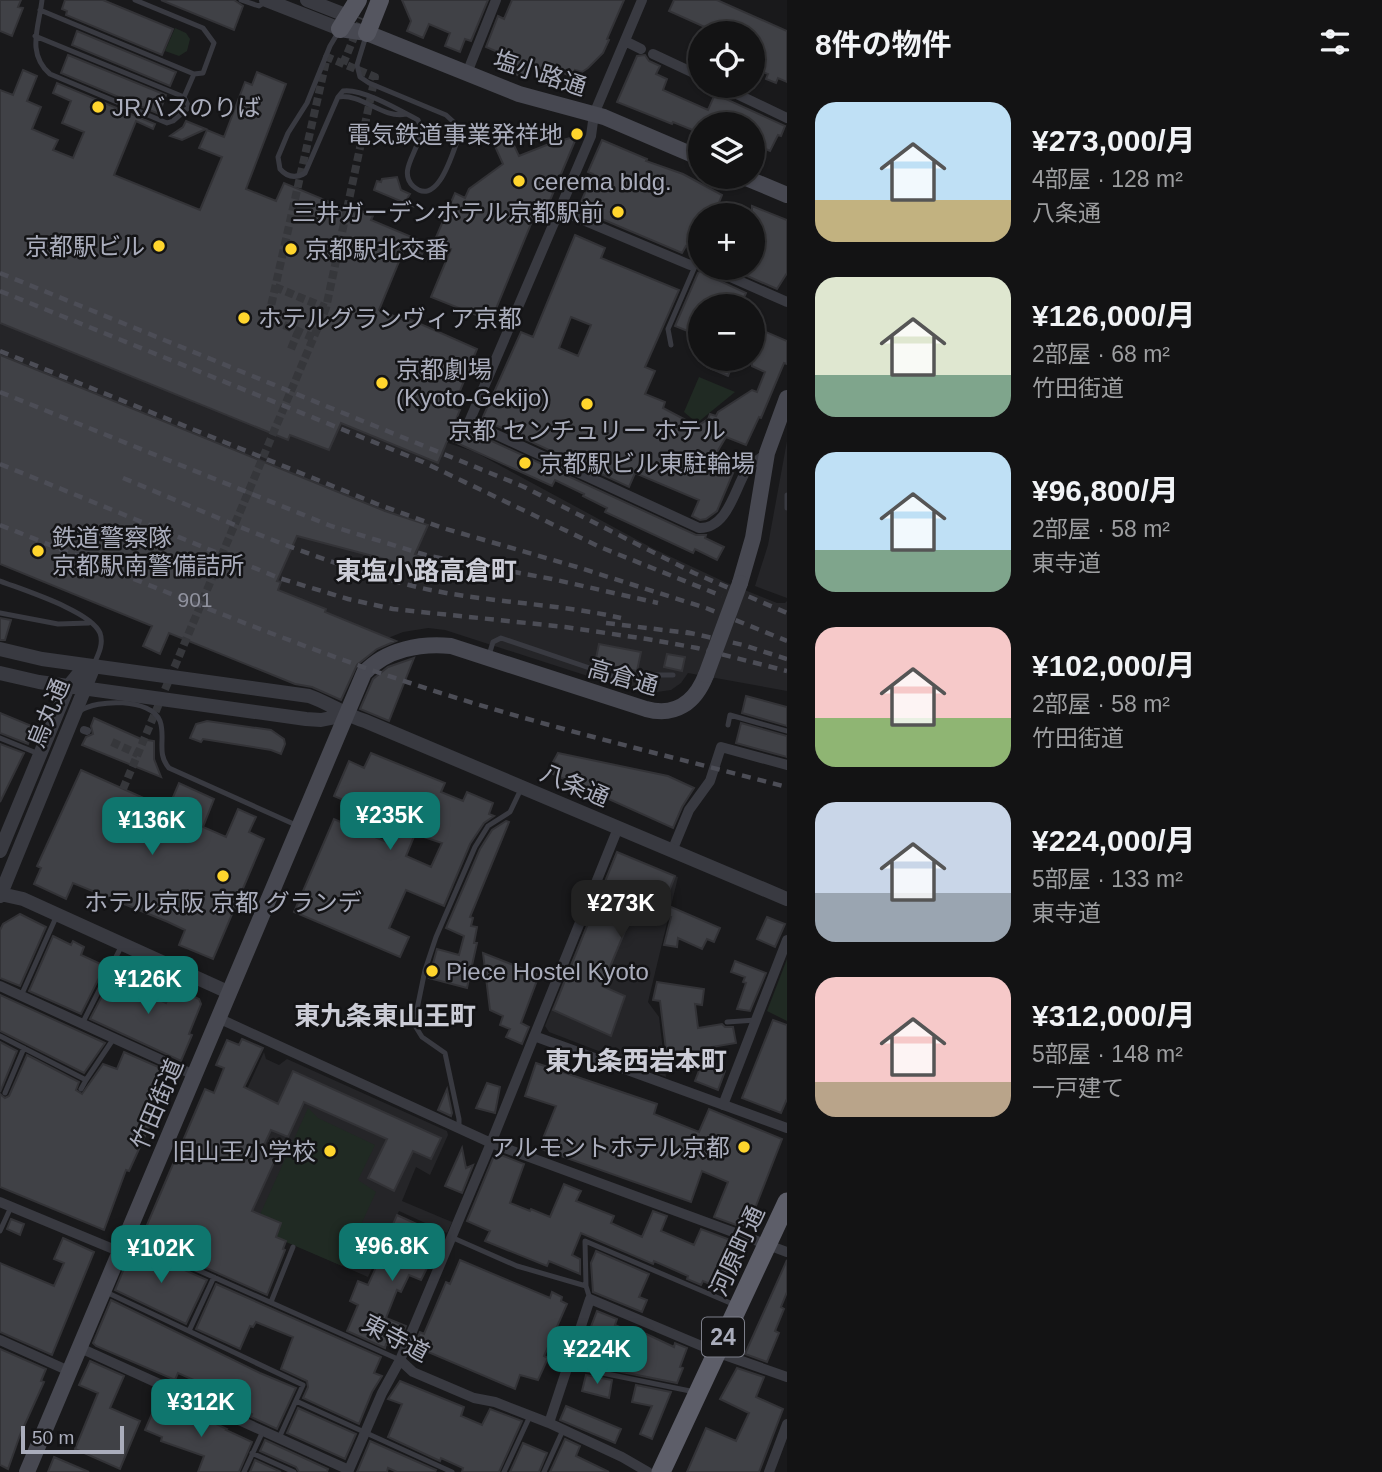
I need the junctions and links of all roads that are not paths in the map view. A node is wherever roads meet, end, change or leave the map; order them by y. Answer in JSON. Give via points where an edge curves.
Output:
{"nodes":[{"id":1,"x":41,"y":0,"type":"edge"},
{"id":2,"x":135,"y":0,"type":"edge"},
{"id":3,"x":241,"y":0,"type":"edge"},
{"id":4,"x":266,"y":0,"type":"edge"},
{"id":5,"x":307,"y":0,"type":"edge"},
{"id":6,"x":358,"y":0,"type":"edge"},
{"id":7,"x":380,"y":0,"type":"edge"},
{"id":8,"x":496,"y":0,"type":"edge"},
{"id":9,"x":642,"y":0,"type":"edge"},
{"id":10,"x":40,"y":10,"type":"junction"},
{"id":11,"x":344,"y":23,"type":"junction"},
{"id":12,"x":367,"y":33,"type":"junction"},
{"id":13,"x":35,"y":36,"type":"junction"},
{"id":14,"x":625,"y":41,"type":"junction"},
{"id":15,"x":640,"y":48,"type":"dead end"},
{"id":16,"x":653,"y":54,"type":"dead end"},
{"id":17,"x":688,"y":70,"type":"edge"},
{"id":18,"x":467,"y":73,"type":"junction"},
{"id":19,"x":194,"y":74,"type":"junction"},
{"id":20,"x":184,"y":97,"type":"junction"},
{"id":21,"x":745,"y":98,"type":"edge"},
{"id":22,"x":594,"y":114,"type":"junction"},
{"id":23,"x":787,"y":118,"type":"edge"},
{"id":24,"x":688,"y":153,"type":"edge"},
{"id":25,"x":765,"y":186,"type":"edge"},
{"id":26,"x":787,"y":195,"type":"edge"},
{"id":27,"x":559,"y":211,"type":"junction"},
{"id":28,"x":688,"y":264,"type":"edge"},
{"id":29,"x":691,"y":280,"type":"edge"},
{"id":30,"x":737,"y":280,"type":"edge"},
{"id":31,"x":787,"y":302,"type":"edge"},
{"id":32,"x":671,"y":345,"type":"dead end"},
{"id":33,"x":787,"y":398,"type":"edge"},
{"id":34,"x":766,"y":453,"type":"junction"},
{"id":35,"x":787,"y":495,"type":"edge"},
{"id":36,"x":787,"y":508,"type":"edge"},
{"id":37,"x":0,"y":581,"type":"edge"},
{"id":38,"x":0,"y":613,"type":"edge"},
{"id":39,"x":92,"y":623,"type":"junction"},
{"id":40,"x":0,"y":649,"type":"edge"},
{"id":41,"x":488,"y":658,"type":"junction"},
{"id":42,"x":94,"y":666,"type":"junction"},
{"id":43,"x":0,"y":673,"type":"edge"},
{"id":44,"x":673,"y":675,"type":"dead end"},
{"id":45,"x":68,"y":687,"type":"junction"},
{"id":46,"x":84,"y":689,"type":"junction"},
{"id":47,"x":345,"y":715,"type":"junction"},
{"id":48,"x":73,"y":717,"type":"junction"},
{"id":49,"x":728,"y":725,"type":"dead end"},
{"id":50,"x":787,"y":732,"type":"edge"},
{"id":51,"x":0,"y":738,"type":"edge"},
{"id":52,"x":39,"y":754,"type":"junction"},
{"id":53,"x":787,"y":765,"type":"edge"},
{"id":54,"x":522,"y":787,"type":"junction"},
{"id":55,"x":299,"y":827,"type":"junction"},
{"id":56,"x":618,"y":828,"type":"junction"},
{"id":57,"x":0,"y":851,"type":"edge"},
{"id":58,"x":672,"y":851,"type":"junction"},
{"id":59,"x":0,"y":895,"type":"edge"},
{"id":60,"x":787,"y":899,"type":"edge"},
{"id":61,"x":57,"y":915,"type":"junction"},
{"id":62,"x":787,"y":940,"type":"edge"},
{"id":63,"x":122,"y":945,"type":"junction"},
{"id":64,"x":0,"y":986,"type":"edge"},
{"id":65,"x":228,"y":992,"type":"junction"},
{"id":66,"x":22,"y":996,"type":"junction"},
{"id":67,"x":218,"y":1018,"type":"junction"},
{"id":68,"x":756,"y":1020,"type":"junction"},
{"id":69,"x":727,"y":1022,"type":"dead end"},
{"id":70,"x":82,"y":1024,"type":"junction"},
{"id":71,"x":0,"y":1036,"type":"edge"},
{"id":72,"x":534,"y":1036,"type":"junction"},
{"id":73,"x":114,"y":1038,"type":"junction"},
{"id":74,"x":24,"y":1048,"type":"junction"},
{"id":75,"x":194,"y":1075,"type":"junction"},
{"id":76,"x":86,"y":1080,"type":"junction"},
{"id":77,"x":81,"y":1089,"type":"dead end"},
{"id":78,"x":5,"y":1093,"type":"dead end"},
{"id":79,"x":723,"y":1105,"type":"junction"},
{"id":80,"x":459,"y":1128,"type":"junction"},
{"id":81,"x":787,"y":1128,"type":"edge"},
{"id":82,"x":491,"y":1143,"type":"junction"},
{"id":83,"x":787,"y":1202,"type":"edge"},
{"id":84,"x":5,"y":1205,"type":"edge"},
{"id":85,"x":0,"y":1231,"type":"edge"},
{"id":86,"x":451,"y":1237,"type":"junction"},
{"id":87,"x":768,"y":1244,"type":"junction"},
{"id":88,"x":121,"y":1245,"type":"junction"},
{"id":89,"x":293,"y":1247,"type":"dead end"},
{"id":90,"x":787,"y":1252,"type":"edge"},
{"id":91,"x":214,"y":1277,"type":"junction"},
{"id":92,"x":586,"y":1286,"type":"junction"},
{"id":93,"x":102,"y":1290,"type":"junction"},
{"id":94,"x":590,"y":1299,"type":"junction"},
{"id":95,"x":271,"y":1302,"type":"junction"},
{"id":96,"x":738,"y":1306,"type":"junction"},
{"id":97,"x":189,"y":1331,"type":"junction"},
{"id":98,"x":0,"y":1340,"type":"edge"},
{"id":99,"x":78,"y":1347,"type":"junction"},
{"id":100,"x":716,"y":1352,"type":"junction"},
{"id":101,"x":400,"y":1360,"type":"junction"},
{"id":102,"x":568,"y":1366,"type":"junction"},
{"id":103,"x":69,"y":1371,"type":"junction"},
{"id":104,"x":787,"y":1377,"type":"edge"},
{"id":105,"x":697,"y":1393,"type":"junction"},
{"id":106,"x":296,"y":1401,"type":"junction"},
{"id":107,"x":530,"y":1416,"type":"junction"},
{"id":108,"x":549,"y":1423,"type":"junction"},
{"id":109,"x":787,"y":1424,"type":"edge"},
{"id":110,"x":563,"y":1430,"type":"junction"},
{"id":111,"x":263,"y":1431,"type":"junction"},
{"id":112,"x":364,"y":1434,"type":"junction"},
{"id":113,"x":279,"y":1438,"type":"junction"},
{"id":114,"x":252,"y":1453,"type":"junction"},
{"id":115,"x":348,"y":1471,"type":"edge"},
{"id":116,"x":27,"y":1472,"type":"edge"},
{"id":117,"x":244,"y":1472,"type":"edge"},
{"id":118,"x":294,"y":1472,"type":"edge"},
{"id":119,"x":452,"y":1472,"type":"edge"},
{"id":120,"x":504,"y":1472,"type":"edge"},
{"id":121,"x":544,"y":1472,"type":"edge"},
{"id":122,"x":648,"y":1472,"type":"edge"},
{"id":123,"x":661,"y":1472,"type":"edge"},
{"id":124,"x":769,"y":1472,"type":"edge"}],
"edges":[{"from":1,"to":10,"type":"lane"},
{"from":2,"to":19,"type":"lane","via":[[206,30],[214,43],[203,73]]},
{"from":3,"to":4,"type":"lane","via":[[259,6]]},
{"from":4,"to":11,"type":"street","name":"塩小路通"},
{"from":5,"to":11,"type":"street","name":"塩小路通"},
{"from":6,"to":11,"type":"main road"},
{"from":7,"to":12,"type":"main road"},
{"from":8,"to":18,"type":"street"},
{"from":9,"to":14,"type":"street"},
{"from":10,"to":13,"type":"lane"},
{"from":10,"to":19,"type":"lane"},
{"from":11,"to":12,"type":"main road","name":"塩小路通"},
{"from":11,"to":12,"type":"lane","via":[[292,125],[278,157],[280,169],[294,177],[305,173],[338,97],[343,91],[353,91],[418,120],[422,129],[407,176],[415,188],[429,190],[440,181],[459,127],[446,115],[359,77],[357,65]]},
{"from":12,"to":18,"type":"main road","name":"塩小路通"},
{"from":13,"to":20,"type":"lane"},
{"from":13,"to":20,"type":"lane","via":[[37,57],[50,74],[130,108],[170,123],[189,107]]},
{"from":14,"to":15,"type":"street"},
{"from":14,"to":22,"type":"street"},
{"from":16,"to":17,"type":"street"},
{"from":18,"to":22,"type":"main road","name":"塩小路通","via":[[526,96]]},
{"from":19,"to":20,"type":"lane"},
{"from":21,"to":23,"type":"street"},
{"from":22,"to":24,"type":"main road","name":"塩小路通"},
{"from":22,"to":27,"type":"street","via":[[591,136]]},
{"from":25,"to":26,"type":"main road"},
{"from":27,"to":28,"type":"street"},
{"from":27,"to":34,"type":"street","via":[[469,422],[699,528],[720,521],[746,470]]},
{"from":29,"to":32,"type":"lane","via":[[668,329]]},
{"from":30,"to":31,"type":"street"},
{"from":33,"to":34,"type":"main road","name":"高倉通"},
{"from":34,"to":41,"type":"main road","name":"高倉通","bridge":true,"via":[[754,538],[740,583],[698,693],[685,705],[654,711]]},
{"from":35,"to":36,"type":"lane"},
{"from":37,"to":39,"type":"lane"},
{"from":38,"to":39,"type":"lane","via":[[58,624]]},
{"from":39,"to":42,"type":"lane","via":[[102,642]]},
{"from":40,"to":42,"type":"street","name":"八条通"},
{"from":41,"to":44,"type":"lane","via":[[494,642],[501,638],[622,679]]},
{"from":41,"to":47,"type":"main road","name":"高倉通","via":[[434,644],[397,652],[364,673]]},
{"from":42,"to":45,"type":"street","name":"烏丸通","via":[[81,671]]},
{"from":42,"to":46,"type":"street","name":"烏丸通"},
{"from":42,"to":47,"type":"street","name":"八条通","via":[[309,696]]},
{"from":43,"to":45,"type":"street","name":"八条通"},
{"from":45,"to":46,"type":"street","name":"八条通"},
{"from":45,"to":52,"type":"street","name":"烏丸通"},
{"from":46,"to":47,"type":"street","name":"八条通","via":[[306,719]]},
{"from":46,"to":48,"type":"street","name":"烏丸通"},
{"from":47,"to":54,"type":"street","name":"八条通"},
{"from":47,"to":55,"type":"main road","name":"竹田街道"},
{"from":48,"to":55,"type":"lane","via":[[100,702],[146,709],[161,724],[162,755],[169,768]]},
{"from":48,"to":59,"type":"street","name":"烏丸通"},
{"from":49,"to":50,"type":"lane","via":[[730,715]]},
{"from":51,"to":52,"type":"lane"},
{"from":52,"to":57,"type":"street","name":"烏丸通"},
{"from":53,"to":58,"type":"street","via":[[722,747],[710,781],[689,810]]},
{"from":54,"to":56,"type":"street","name":"八条通"},
{"from":54,"to":80,"type":"lane","via":[[510,812],[488,826],[475,847],[436,937],[414,1024],[422,1037],[445,1054]]},
{"from":55,"to":65,"type":"main road","name":"竹田街道"},
{"from":56,"to":58,"type":"street","name":"八条通"},
{"from":56,"to":72,"type":"street"},
{"from":58,"to":60,"type":"street","name":"八条通"},
{"from":59,"to":61,"type":"street","via":[[23,899]]},
{"from":61,"to":63,"type":"street"},
{"from":61,"to":66,"type":"lane"},
{"from":62,"to":68,"type":"street"},
{"from":63,"to":65,"type":"street"},
{"from":63,"to":70,"type":"lane"},
{"from":64,"to":66,"type":"street"},
{"from":65,"to":67,"type":"main road","name":"竹田街道"},
{"from":66,"to":70,"type":"street"},
{"from":67,"to":75,"type":"main road","name":"竹田街道"},
{"from":67,"to":80,"type":"street"},
{"from":68,"to":69,"type":"lane"},
{"from":68,"to":79,"type":"street"},
{"from":70,"to":73,"type":"street"},
{"from":71,"to":74,"type":"lane"},
{"from":72,"to":79,"type":"street"},
{"from":72,"to":82,"type":"street"},
{"from":73,"to":75,"type":"street"},
{"from":73,"to":76,"type":"lane"},
{"from":74,"to":76,"type":"lane"},
{"from":74,"to":78,"type":"lane"},
{"from":75,"to":88,"type":"main road","name":"竹田街道"},
{"from":76,"to":77,"type":"lane"},
{"from":79,"to":81,"type":"street"},
{"from":80,"to":82,"type":"street"},
{"from":82,"to":86,"type":"street"},
{"from":82,"to":87,"type":"street"},
{"from":83,"to":87,"type":"highway","name":"河原町通","number":"24"},
{"from":84,"to":85,"type":"lane"},
{"from":84,"to":88,"type":"street","name":"東寺道"},
{"from":86,"to":92,"type":"lane","via":[[517,1266]]},
{"from":86,"to":101,"type":"street"},
{"from":87,"to":90,"type":"street"},
{"from":87,"to":96,"type":"highway","name":"河原町通","number":"24"},
{"from":88,"to":91,"type":"lane","name":"東寺道"},
{"from":88,"to":93,"type":"main road","name":"竹田街道"},
{"from":89,"to":95,"type":"lane"},
{"from":91,"to":95,"type":"lane","name":"東寺道"},
{"from":91,"to":97,"type":"lane"},
{"from":92,"to":94,"type":"lane"},
{"from":92,"to":96,"type":"lane","via":[[586,1241]]},
{"from":93,"to":97,"type":"lane"},
{"from":93,"to":99,"type":"main road","name":"竹田街道"},
{"from":94,"to":100,"type":"street"},
{"from":94,"to":102,"type":"street"},
{"from":95,"to":101,"type":"lane","name":"東寺道"},
{"from":96,"to":100,"type":"highway","name":"河原町通","number":"24"},
{"from":97,"to":106,"type":"lane","via":[[303,1385]]},
{"from":98,"to":103,"type":"street"},
{"from":99,"to":103,"type":"main road","name":"竹田街道"},
{"from":99,"to":111,"type":"street"},
{"from":100,"to":104,"type":"street"},
{"from":100,"to":105,"type":"highway","name":"河原町通","number":"24"},
{"from":101,"to":107,"type":"street","name":"東寺道","via":[[413,1372],[450,1388]]},
{"from":101,"to":112,"type":"street"},
{"from":102,"to":105,"type":"lane"},
{"from":102,"to":108,"type":"street"},
{"from":103,"to":116,"type":"main road","name":"竹田街道"},
{"from":105,"to":123,"type":"highway","name":"河原町通","number":"24"},
{"from":106,"to":112,"type":"lane"},
{"from":106,"to":113,"type":"lane"},
{"from":107,"to":108,"type":"street","name":"東寺道"},
{"from":107,"to":120,"type":"lane"},
{"from":108,"to":110,"type":"street","name":"東寺道"},
{"from":109,"to":124,"type":"street"},
{"from":110,"to":121,"type":"lane"},
{"from":110,"to":122,"type":"street","name":"東寺道"},
{"from":111,"to":113,"type":"street"},
{"from":111,"to":114,"type":"lane"},
{"from":112,"to":115,"type":"street"},
{"from":112,"to":119,"type":"lane"},
{"from":113,"to":115,"type":"street"},
{"from":114,"to":117,"type":"lane"},
{"from":114,"to":118,"type":"lane"}]}
